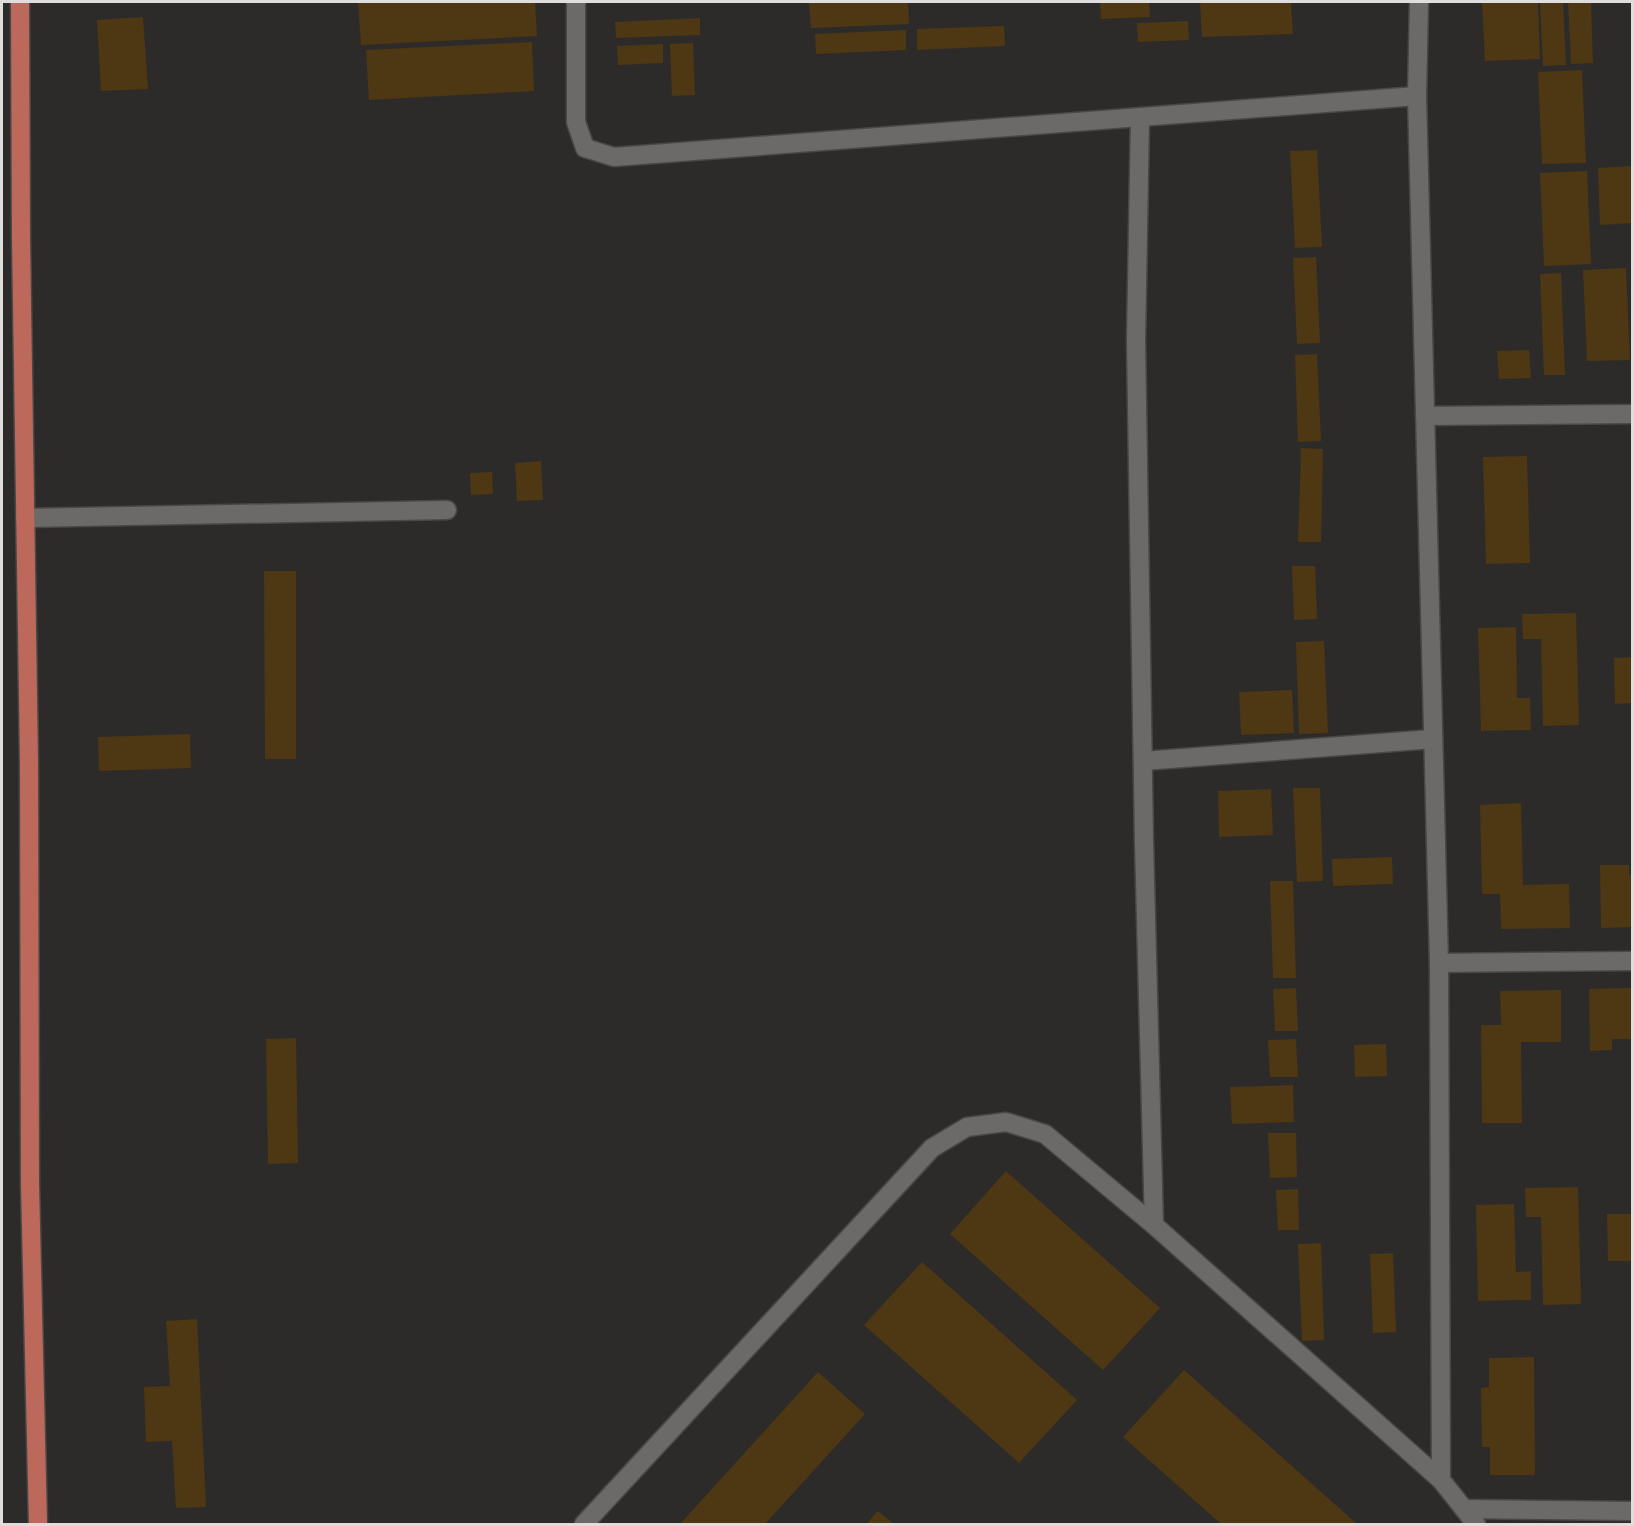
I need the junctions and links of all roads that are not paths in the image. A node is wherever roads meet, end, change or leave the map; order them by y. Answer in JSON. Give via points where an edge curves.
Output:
{"nodes":[{"id":1,"x":20,"y":2,"type":"edge"},
{"id":2,"x":576,"y":2,"type":"edge"},
{"id":3,"x":1419,"y":2,"type":"edge"},
{"id":4,"x":1417,"y":96,"type":"junction"},
{"id":5,"x":1140,"y":117,"type":"junction"},
{"id":6,"x":1632,"y":414,"type":"edge"},
{"id":7,"x":1425,"y":416,"type":"junction"},
{"id":8,"x":447,"y":510,"type":"dead end"},
{"id":9,"x":24,"y":518,"type":"junction"},
{"id":10,"x":1433,"y":739,"type":"junction"},
{"id":11,"x":1143,"y":761,"type":"junction"},
{"id":12,"x":1632,"y":961,"type":"edge"},
{"id":13,"x":1439,"y":963,"type":"junction"},
{"id":14,"x":1154,"y":1225,"type":"junction"},
{"id":15,"x":1441,"y":1480,"type":"junction"},
{"id":16,"x":1464,"y":1509,"type":"junction"},
{"id":17,"x":1632,"y":1511,"type":"edge"},
{"id":18,"x":38,"y":1524,"type":"edge"},
{"id":19,"x":584,"y":1524,"type":"edge"},
{"id":20,"x":1476,"y":1524,"type":"edge"}],
"edges":[{"from":1,"to":9,"type":"main road"},
{"from":2,"to":5,"type":"street","via":[[576,122],[585,148],[614,157]]},
{"from":3,"to":4,"type":"street"},
{"from":4,"to":5,"type":"street"},
{"from":4,"to":7,"type":"street"},
{"from":5,"to":11,"type":"street","via":[[1136,341]]},
{"from":6,"to":7,"type":"street"},
{"from":7,"to":10,"type":"street"},
{"from":8,"to":9,"type":"street"},
{"from":9,"to":18,"type":"main road","via":[[30,1184]]},
{"from":10,"to":11,"type":"street"},
{"from":10,"to":13,"type":"street"},
{"from":11,"to":14,"type":"street"},
{"from":12,"to":13,"type":"street"},
{"from":13,"to":15,"type":"street"},
{"from":14,"to":15,"type":"street"},
{"from":14,"to":19,"type":"street","via":[[1046,1134],[1006,1122],[967,1127],[932,1148]]},
{"from":15,"to":16,"type":"street"},
{"from":16,"to":17,"type":"street"},
{"from":16,"to":20,"type":"street"}]}
